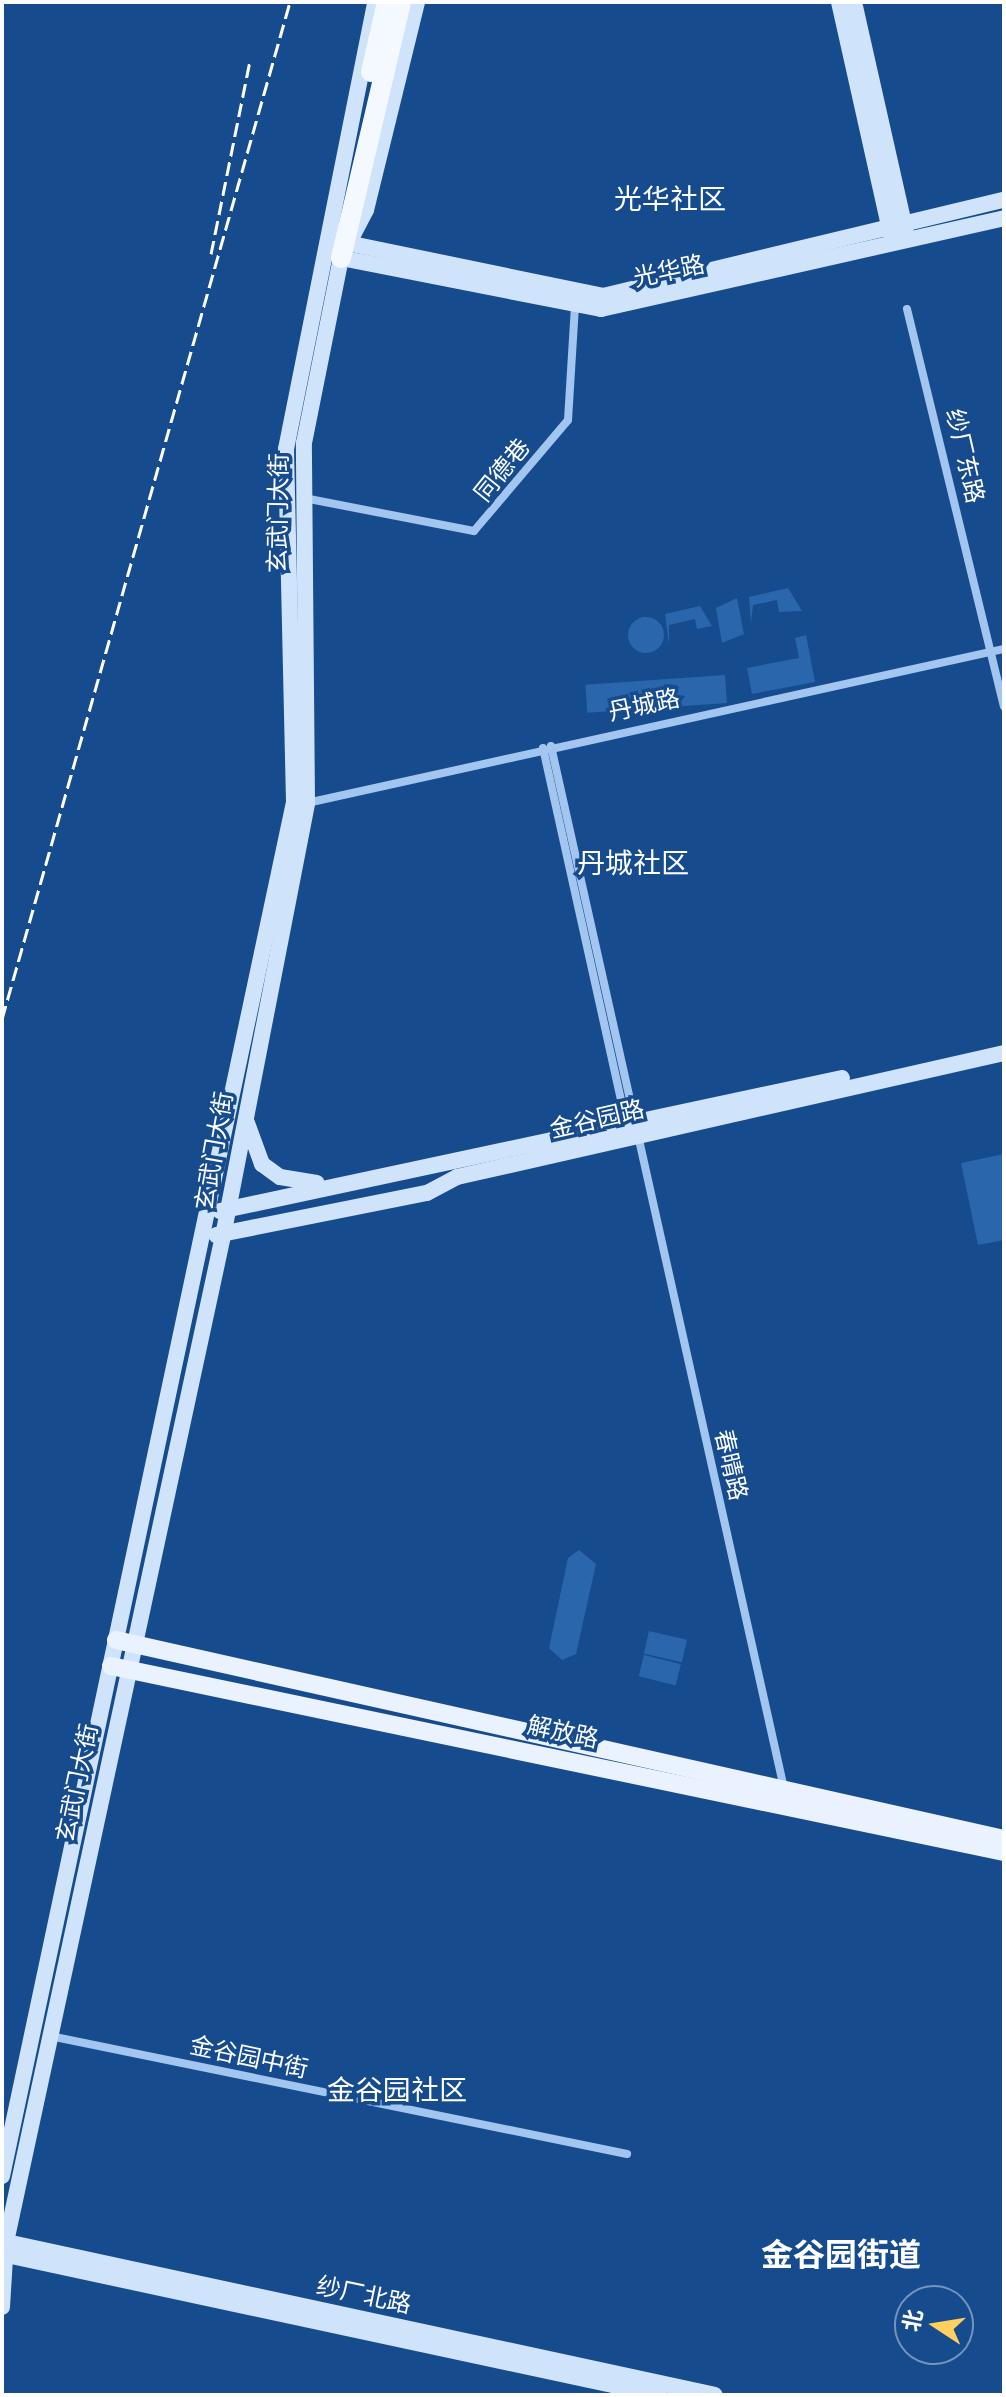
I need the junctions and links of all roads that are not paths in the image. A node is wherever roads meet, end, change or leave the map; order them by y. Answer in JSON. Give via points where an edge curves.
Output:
{"nodes":[{"id":1,"x":375,"y":2,"type":"edge"},
{"id":2,"x":387,"y":2,"type":"edge"},
{"id":3,"x":401,"y":2,"type":"edge"},
{"id":4,"x":417,"y":2,"type":"edge"},
{"id":5,"x":839,"y":2,"type":"edge"},
{"id":6,"x":854,"y":2,"type":"edge"},
{"id":7,"x":357,"y":168,"type":"junction"},
{"id":8,"x":1004,"y":200,"type":"edge"},
{"id":9,"x":1004,"y":218,"type":"edge"},
{"id":10,"x":896,"y":224,"type":"junction"},
{"id":11,"x":901,"y":243,"type":"junction"},
{"id":12,"x":340,"y":251,"type":"junction"},
{"id":13,"x":575,"y":305,"type":"junction"},
{"id":14,"x":907,"y":309,"type":"dead end"},
{"id":15,"x":299,"y":497,"type":"junction"},
{"id":16,"x":1004,"y":649,"type":"edge"},
{"id":17,"x":993,"y":651,"type":"junction"},
{"id":18,"x":1004,"y":706,"type":"edge"},
{"id":19,"x":547,"y":747,"type":"junction"},
{"id":20,"x":301,"y":803,"type":"junction"},
{"id":21,"x":1004,"y":1043,"type":"edge"},
{"id":22,"x":1004,"y":1053,"type":"edge"},
{"id":23,"x":246,"y":1102,"type":"junction"},
{"id":24,"x":632,"y":1126,"type":"junction"},
{"id":25,"x":362,"y":1177,"type":"junction"},
{"id":26,"x":209,"y":1210,"type":"junction"},
{"id":27,"x":227,"y":1212,"type":"junction"},
{"id":28,"x":204,"y":1233,"type":"junction"},
{"id":29,"x":223,"y":1236,"type":"junction"},
{"id":30,"x":124,"y":1642,"type":"junction"},
{"id":31,"x":118,"y":1667,"type":"junction"},
{"id":32,"x":784,"y":1798,"type":"junction"},
{"id":33,"x":1004,"y":1839,"type":"edge"},
{"id":34,"x":1004,"y":1852,"type":"edge"},
{"id":35,"x":49,"y":2036,"type":"junction"},
{"id":36,"x":627,"y":2154,"type":"dead end"},
{"id":37,"x":2,"y":2176,"type":"edge"},
{"id":38,"x":4,"y":2248,"type":"edge"},
{"id":39,"x":2,"y":2307,"type":"edge"},
{"id":40,"x":659,"y":2395,"type":"edge"},
{"id":41,"x":715,"y":2395,"type":"edge"}],
"edges":[{"from":1,"to":12,"type":"main road","name":"玄武门大街","via":[[339,160]]},
{"from":2,"to":7,"type":"highway"},
{"from":3,"to":7,"type":"highway"},
{"from":4,"to":12,"type":"main road","name":"玄武门大街"},
{"from":5,"to":10,"type":"main road"},
{"from":6,"to":10,"type":"main road"},
{"from":7,"to":12,"type":"highway"},
{"from":8,"to":10,"type":"main road","name":"光华路"},
{"from":9,"to":11,"type":"main road","name":"光华路"},
{"from":10,"to":11,"type":"main road"},
{"from":10,"to":12,"type":"main road","name":"光华路","via":[[603,296]]},
{"from":11,"to":13,"type":"main road","name":"光华路","via":[[601,309]]},
{"from":12,"to":13,"type":"main road","name":"光华路"},
{"from":12,"to":15,"type":"main road","name":"玄武门大街"},
{"from":12,"to":20,"type":"main road","name":"玄武门大街","via":[[282,493]]},
{"from":13,"to":15,"type":"street","name":"同德巷","via":[[568,420],[474,531]]},
{"from":14,"to":17,"type":"street","name":"纱厂东路","via":[[980,630]]},
{"from":15,"to":20,"type":"main road","name":"玄武门大街"},
{"from":16,"to":17,"type":"street","name":"丹城路"},
{"from":17,"to":18,"type":"street","name":"纱厂东路"},
{"from":17,"to":19,"type":"street","name":"丹城路"},
{"from":19,"to":20,"type":"street","name":"丹城路"},
{"from":19,"to":24,"type":"street","name":"春晴路"},
{"from":20,"to":23,"type":"main road","name":"玄武门大街"},
{"from":20,"to":26,"type":"main road","name":"玄武门大街"},
{"from":21,"to":24,"type":"main road","name":"金谷园路"},
{"from":22,"to":24,"type":"main road","name":"金谷园路"},
{"from":23,"to":25,"type":"main road","via":[[247,1138],[280,1177],[306,1184]]},
{"from":23,"to":27,"type":"main road","name":"玄武门大街"},
{"from":24,"to":25,"type":"main road","name":"金谷园路"},
{"from":24,"to":29,"type":"main road","name":"金谷园路","via":[[457,1177],[427,1193]]},
{"from":24,"to":32,"type":"street","name":"春晴路"},
{"from":25,"to":27,"type":"main road","name":"金谷园路"},
{"from":26,"to":27,"type":"main road","name":"金谷园路"},
{"from":26,"to":28,"type":"main road","name":"玄武门大街"},
{"from":27,"to":29,"type":"main road","name":"玄武门大街"},
{"from":28,"to":29,"type":"main road","name":"金谷园路"},
{"from":28,"to":30,"type":"main road","name":"玄武门大街"},
{"from":29,"to":30,"type":"main road","name":"玄武门大街"},
{"from":30,"to":31,"type":"main road","name":"玄武门大街"},
{"from":30,"to":32,"type":"main road","name":"解放路"},
{"from":31,"to":32,"type":"main road","name":"解放路"},
{"from":31,"to":35,"type":"main road","name":"玄武门大街"},
{"from":31,"to":37,"type":"main road","name":"玄武门大街"},
{"from":32,"to":33,"type":"main road","name":"解放路"},
{"from":32,"to":34,"type":"main road","name":"解放路"},
{"from":35,"to":36,"type":"street","name":"金谷园中街"},
{"from":35,"to":38,"type":"main road","name":"玄武门大街"},
{"from":38,"to":39,"type":"main road","name":"玄武门大街"},
{"from":38,"to":40,"type":"main road","name":"纱厂北路"},
{"from":38,"to":41,"type":"main road","name":"纱厂北路"}]}
